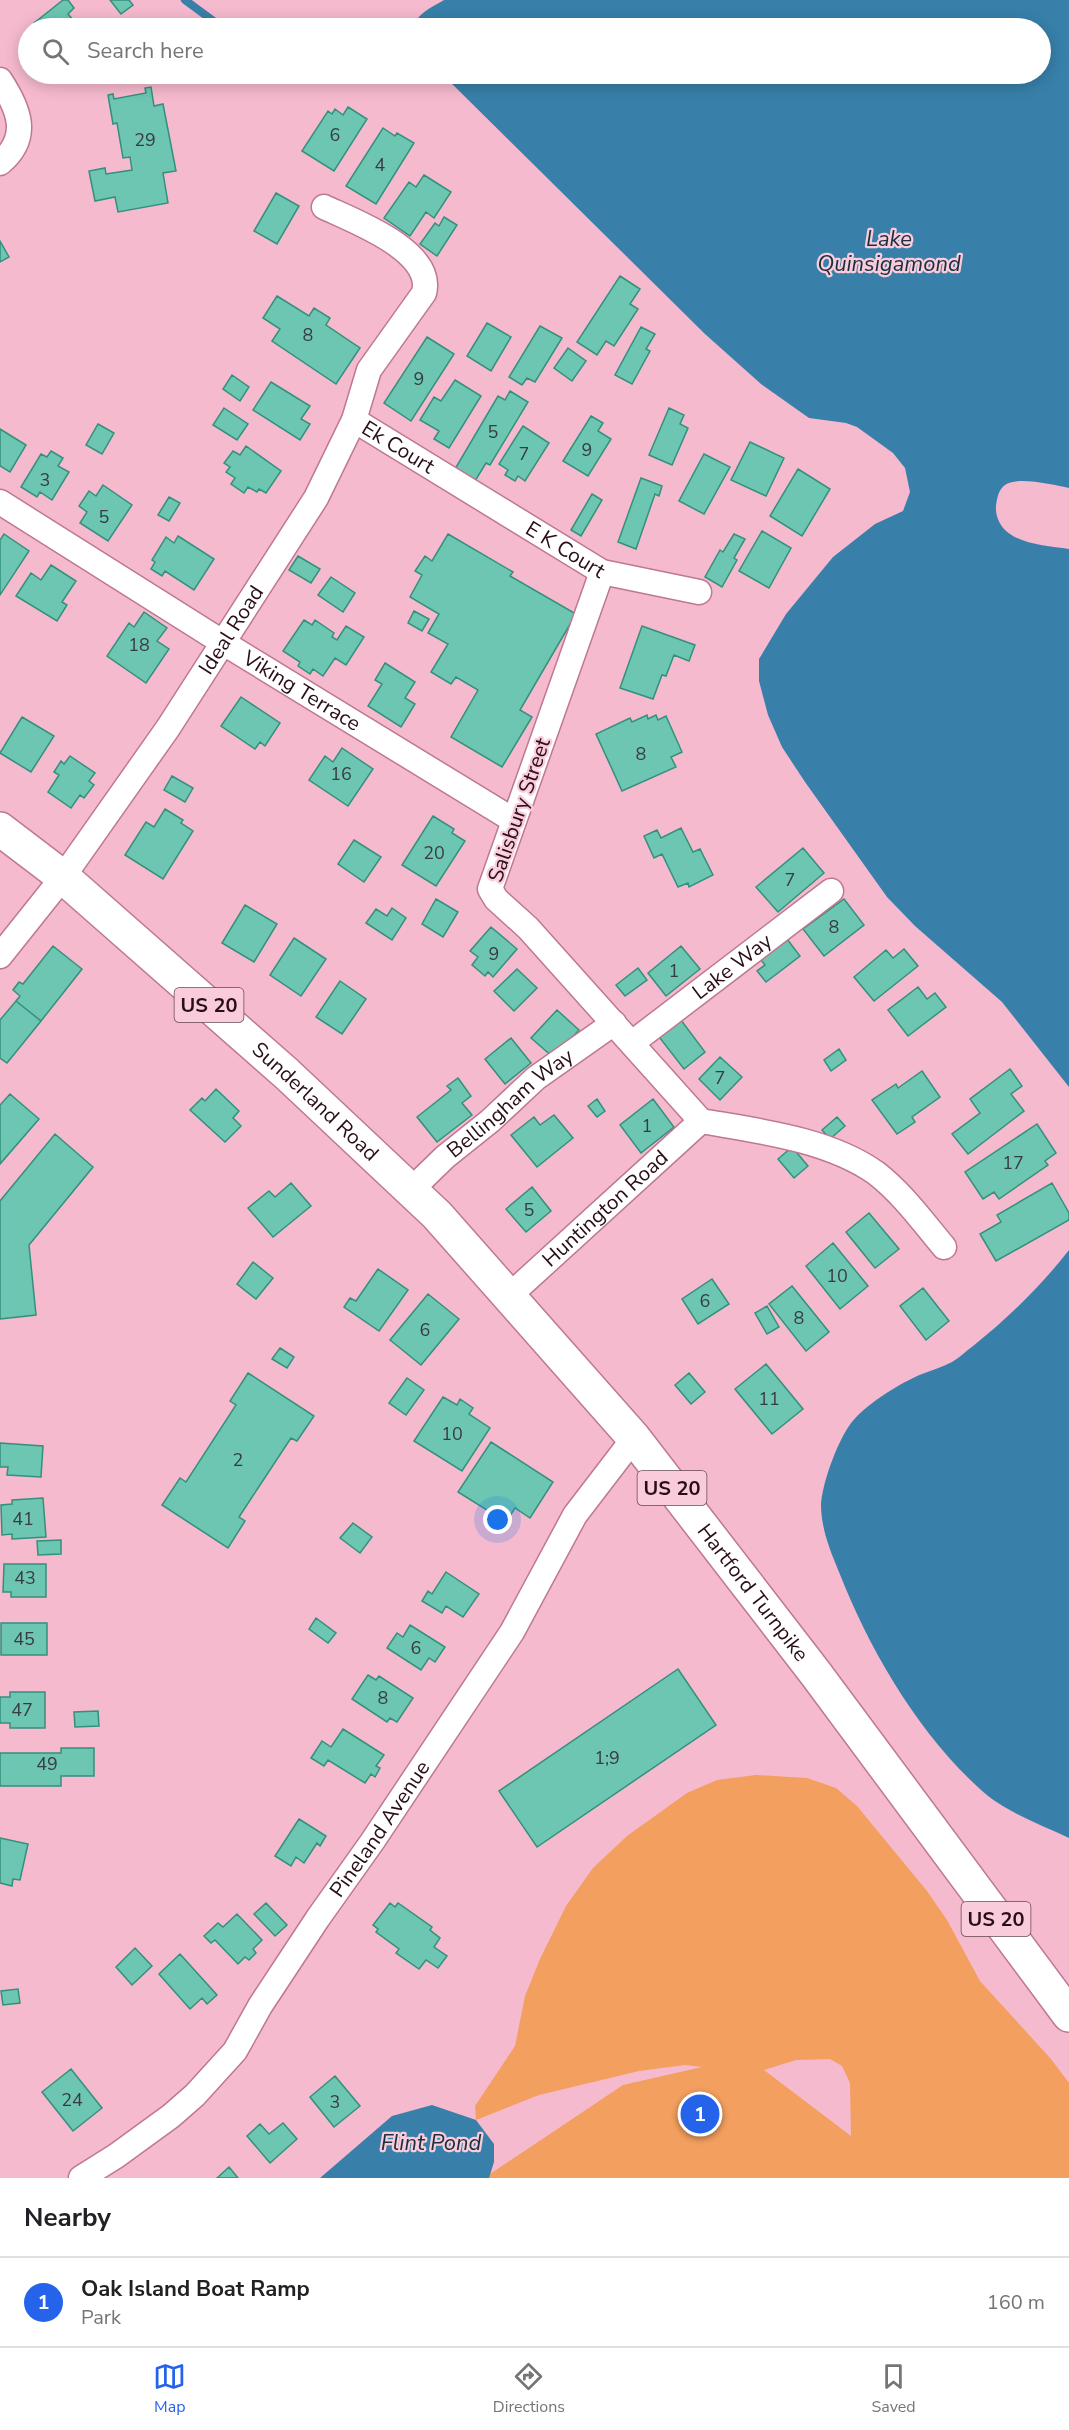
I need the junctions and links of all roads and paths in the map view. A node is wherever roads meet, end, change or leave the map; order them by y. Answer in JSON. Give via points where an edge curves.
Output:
{"nodes":[{"id":1,"x":0,"y":80,"type":"edge"},
{"id":2,"x":0,"y":163,"type":"edge"},
{"id":3,"x":324,"y":207,"type":"dead end"},
{"id":4,"x":354,"y":420,"type":"junction"},
{"id":5,"x":444,"y":476,"type":"joint"},
{"id":6,"x":0,"y":502,"type":"edge"},
{"id":7,"x":602,"y":572,"type":"junction"},
{"id":8,"x":699,"y":592,"type":"dead end"},
{"id":9,"x":222,"y":642,"type":"junction"},
{"id":10,"x":513,"y":820,"type":"junction"},
{"id":11,"x":0,"y":829,"type":"edge"},
{"id":12,"x":63,"y":878,"type":"junction"},
{"id":13,"x":831,"y":891,"type":"dead end"},
{"id":14,"x":0,"y":956,"type":"edge"},
{"id":15,"x":614,"y":1023,"type":"junction"},
{"id":16,"x":632,"y":1043,"type":"junction"},
{"id":17,"x":701,"y":1121,"type":"junction"},
{"id":18,"x":411,"y":1190,"type":"junction"},
{"id":19,"x":944,"y":1247,"type":"dead end"},
{"id":20,"x":509,"y":1296,"type":"junction"},
{"id":21,"x":634,"y":1438,"type":"junction"},
{"id":22,"x":1069,"y":2015,"type":"edge"},
{"id":23,"x":81,"y":2178,"type":"edge"}],
"edges":[{"from":1,"to":2,"type":"street","via":[[13,99],[20,133],[13,150]]},
{"from":3,"to":4,"type":"street","name":"Ideal Road","via":[[384,235],[408,254],[427,282],[424,293],[369,370]]},
{"from":4,"to":5,"type":"street","name":"Ek Court"},
{"from":4,"to":9,"type":"street","name":"Ideal Road","via":[[316,498]]},
{"from":5,"to":7,"type":"street","name":"E K Court"},
{"from":6,"to":9,"type":"street","name":"Viking Terrace"},
{"from":7,"to":8,"type":"street","name":"E K Court"},
{"from":7,"to":10,"type":"street","name":"Salisbury Street"},
{"from":9,"to":10,"type":"street","name":"Viking Terrace"},
{"from":9,"to":12,"type":"street","name":"Ideal Road","via":[[168,728]]},
{"from":10,"to":15,"type":"street","name":"Salisbury Street","via":[[490,889]]},
{"from":11,"to":12,"type":"main road","name":"Sunderland Road","number":"US 20"},
{"from":12,"to":14,"type":"street","name":"Ideal Road"},
{"from":12,"to":18,"type":"main road","name":"Sunderland Road","number":"US 20","via":[[287,1074]]},
{"from":13,"to":16,"type":"street","name":"Lake Way"},
{"from":15,"to":16,"type":"street","name":"Salisbury Street"},
{"from":15,"to":18,"type":"street","name":"Bellingham Way","via":[[536,1078]]},
{"from":16,"to":17,"type":"street","name":"Salisbury Street"},
{"from":17,"to":19,"type":"street","via":[[775,1134],[832,1150],[867,1168],[902,1198]]},
{"from":17,"to":20,"type":"street","name":"Huntington Road"},
{"from":18,"to":20,"type":"main road","name":"Hartford Turnpike","number":"US 20"},
{"from":20,"to":21,"type":"main road","name":"Hartford Turnpike","number":"US 20"},
{"from":21,"to":22,"type":"main road","name":"Hartford Turnpike","number":"US 20","via":[[816,1674]]},
{"from":21,"to":23,"type":"street","name":"Pineland Avenue","via":[[575,1515],[512,1632],[260,2006],[235,2051],[195,2096],[171,2116]]}]}
